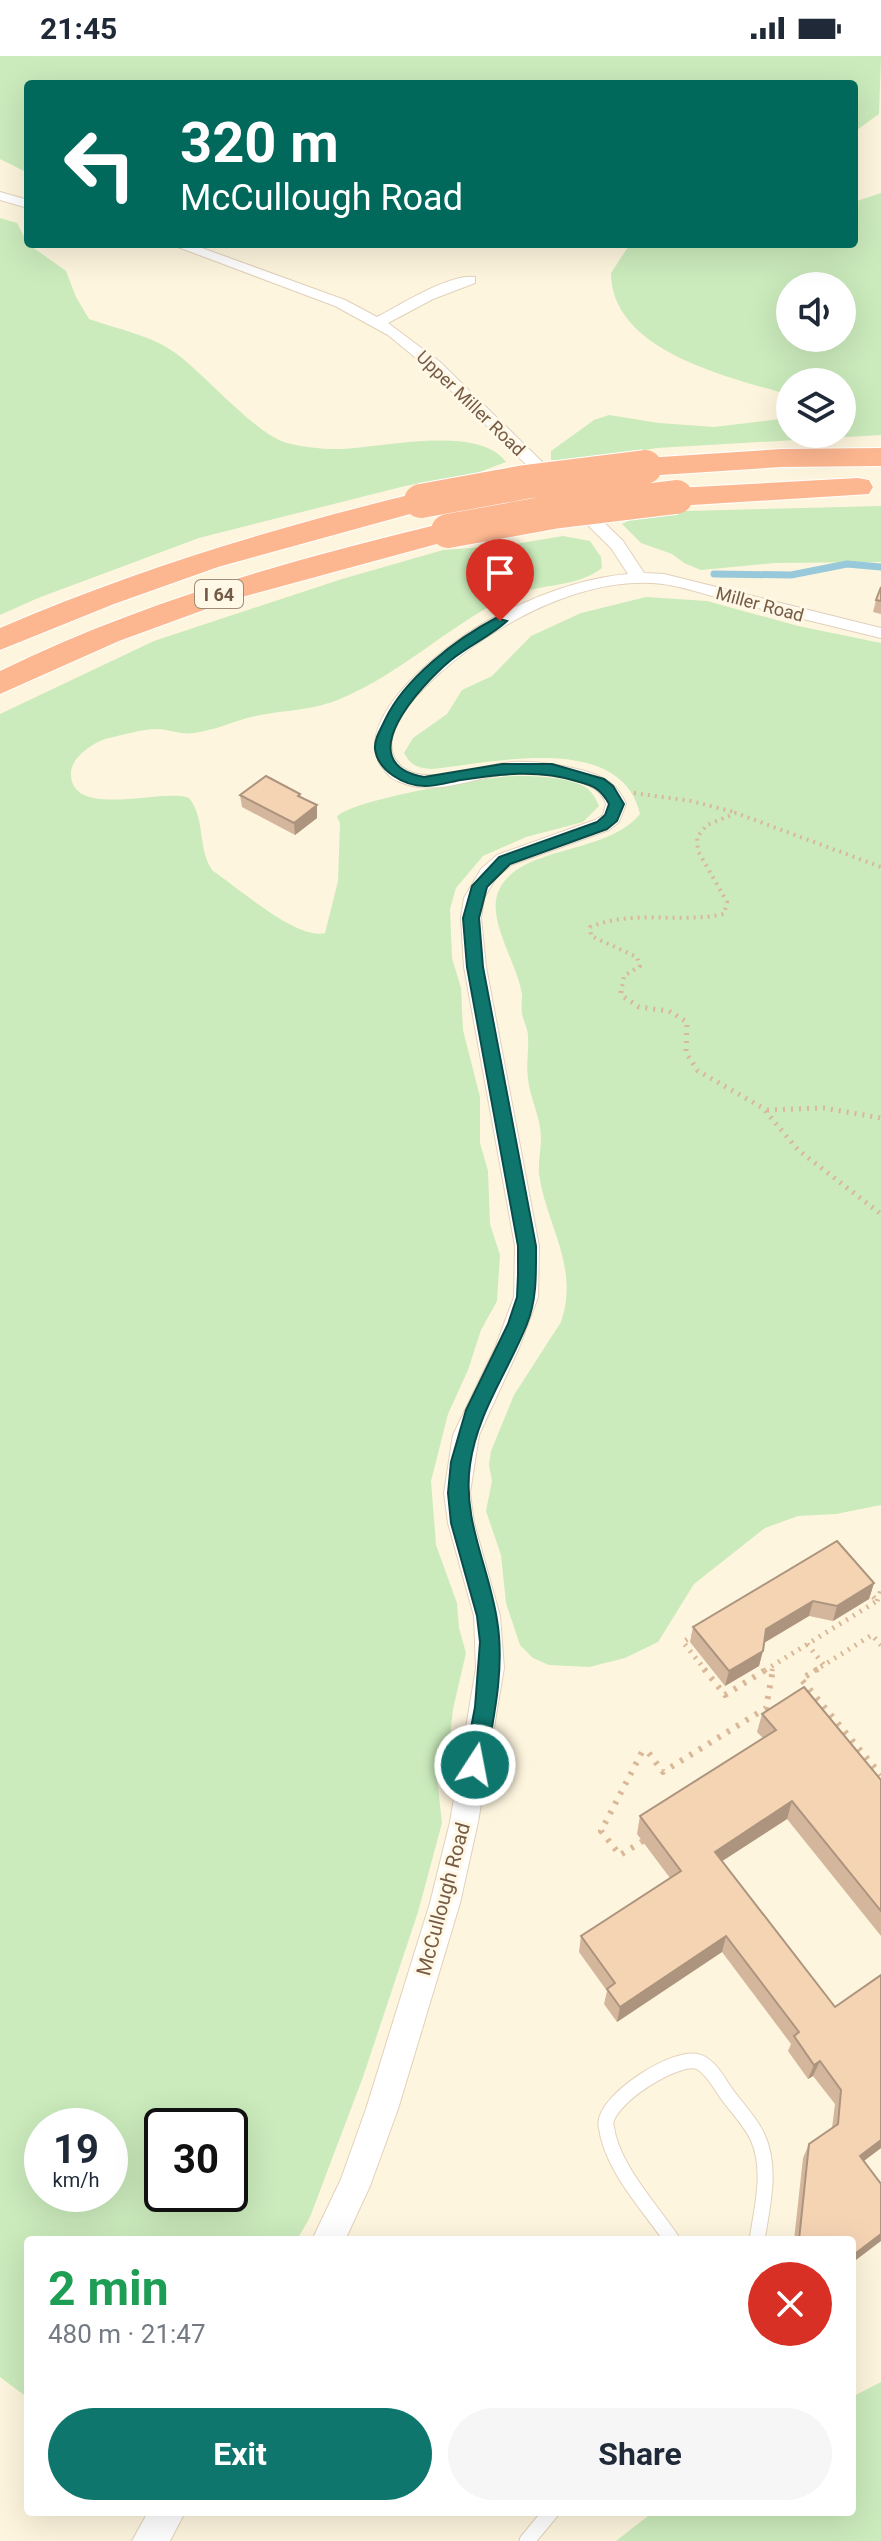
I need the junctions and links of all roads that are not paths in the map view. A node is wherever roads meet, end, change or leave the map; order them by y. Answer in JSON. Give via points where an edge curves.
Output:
{"nodes":[{"id":1,"x":0,"y":196,"type":"edge"},
{"id":2,"x":24,"y":203,"type":"edge"},
{"id":3,"x":188,"y":248,"type":"edge"},
{"id":4,"x":470,"y":280,"type":"dead end"},
{"id":5,"x":377,"y":323,"type":"junction"},
{"id":6,"x":881,"y":457,"type":"edge"},
{"id":7,"x":881,"y":486,"type":"edge"},
{"id":8,"x":639,"y":578,"type":"junction"},
{"id":9,"x":881,"y":633,"type":"edge"},
{"id":10,"x":0,"y":640,"type":"edge"},
{"id":11,"x":0,"y":684,"type":"edge"},
{"id":12,"x":330,"y":2236,"type":"edge"},
{"id":13,"x":669,"y":2236,"type":"edge"},
{"id":14,"x":758,"y":2236,"type":"edge"},
{"id":15,"x":166,"y":2516,"type":"edge"},
{"id":16,"x":548,"y":2516,"type":"edge"},
{"id":17,"x":150,"y":2541,"type":"edge"},
{"id":18,"x":527,"y":2541,"type":"edge"}],
"edges":[{"from":1,"to":2,"type":"street"},
{"from":3,"to":5,"type":"street","name":"Upper Miller Road","via":[[340,303]]},
{"from":4,"to":5,"type":"street"},
{"from":5,"to":8,"type":"street","name":"Upper Miller Road","via":[[434,365],[617,545]]},
{"from":6,"to":10,"type":"highway","number":"I 64","bridge":true,"via":[[645,467],[421,501],[183,567]]},
{"from":7,"to":11,"type":"highway","number":"I 64","bridge":true,"via":[[676,497],[448,531],[171,610]]},
{"from":8,"to":9,"type":"street","name":"Miller Road","via":[[677,582]]},
{"from":8,"to":12,"type":"street","name":"McCullough Road","via":[[581,590],[480,631],[412,690],[383,739],[388,765],[409,779],[440,781],[502,769],[552,769],[599,782],[616,804],[612,818],[602,825],[504,860],[474,898],[475,967],[527,1246],[526,1297],[466,1435],[457,1493],[487,1616],[490,1668],[445,1903],[382,2109]]},
{"from":13,"to":14,"type":"lane","via":[[611,2150],[605,2121],[626,2093],[689,2060],[711,2072],[758,2138],[766,2176]]},
{"from":15,"to":17,"type":"street"},
{"from":16,"to":18,"type":"lane"}]}
